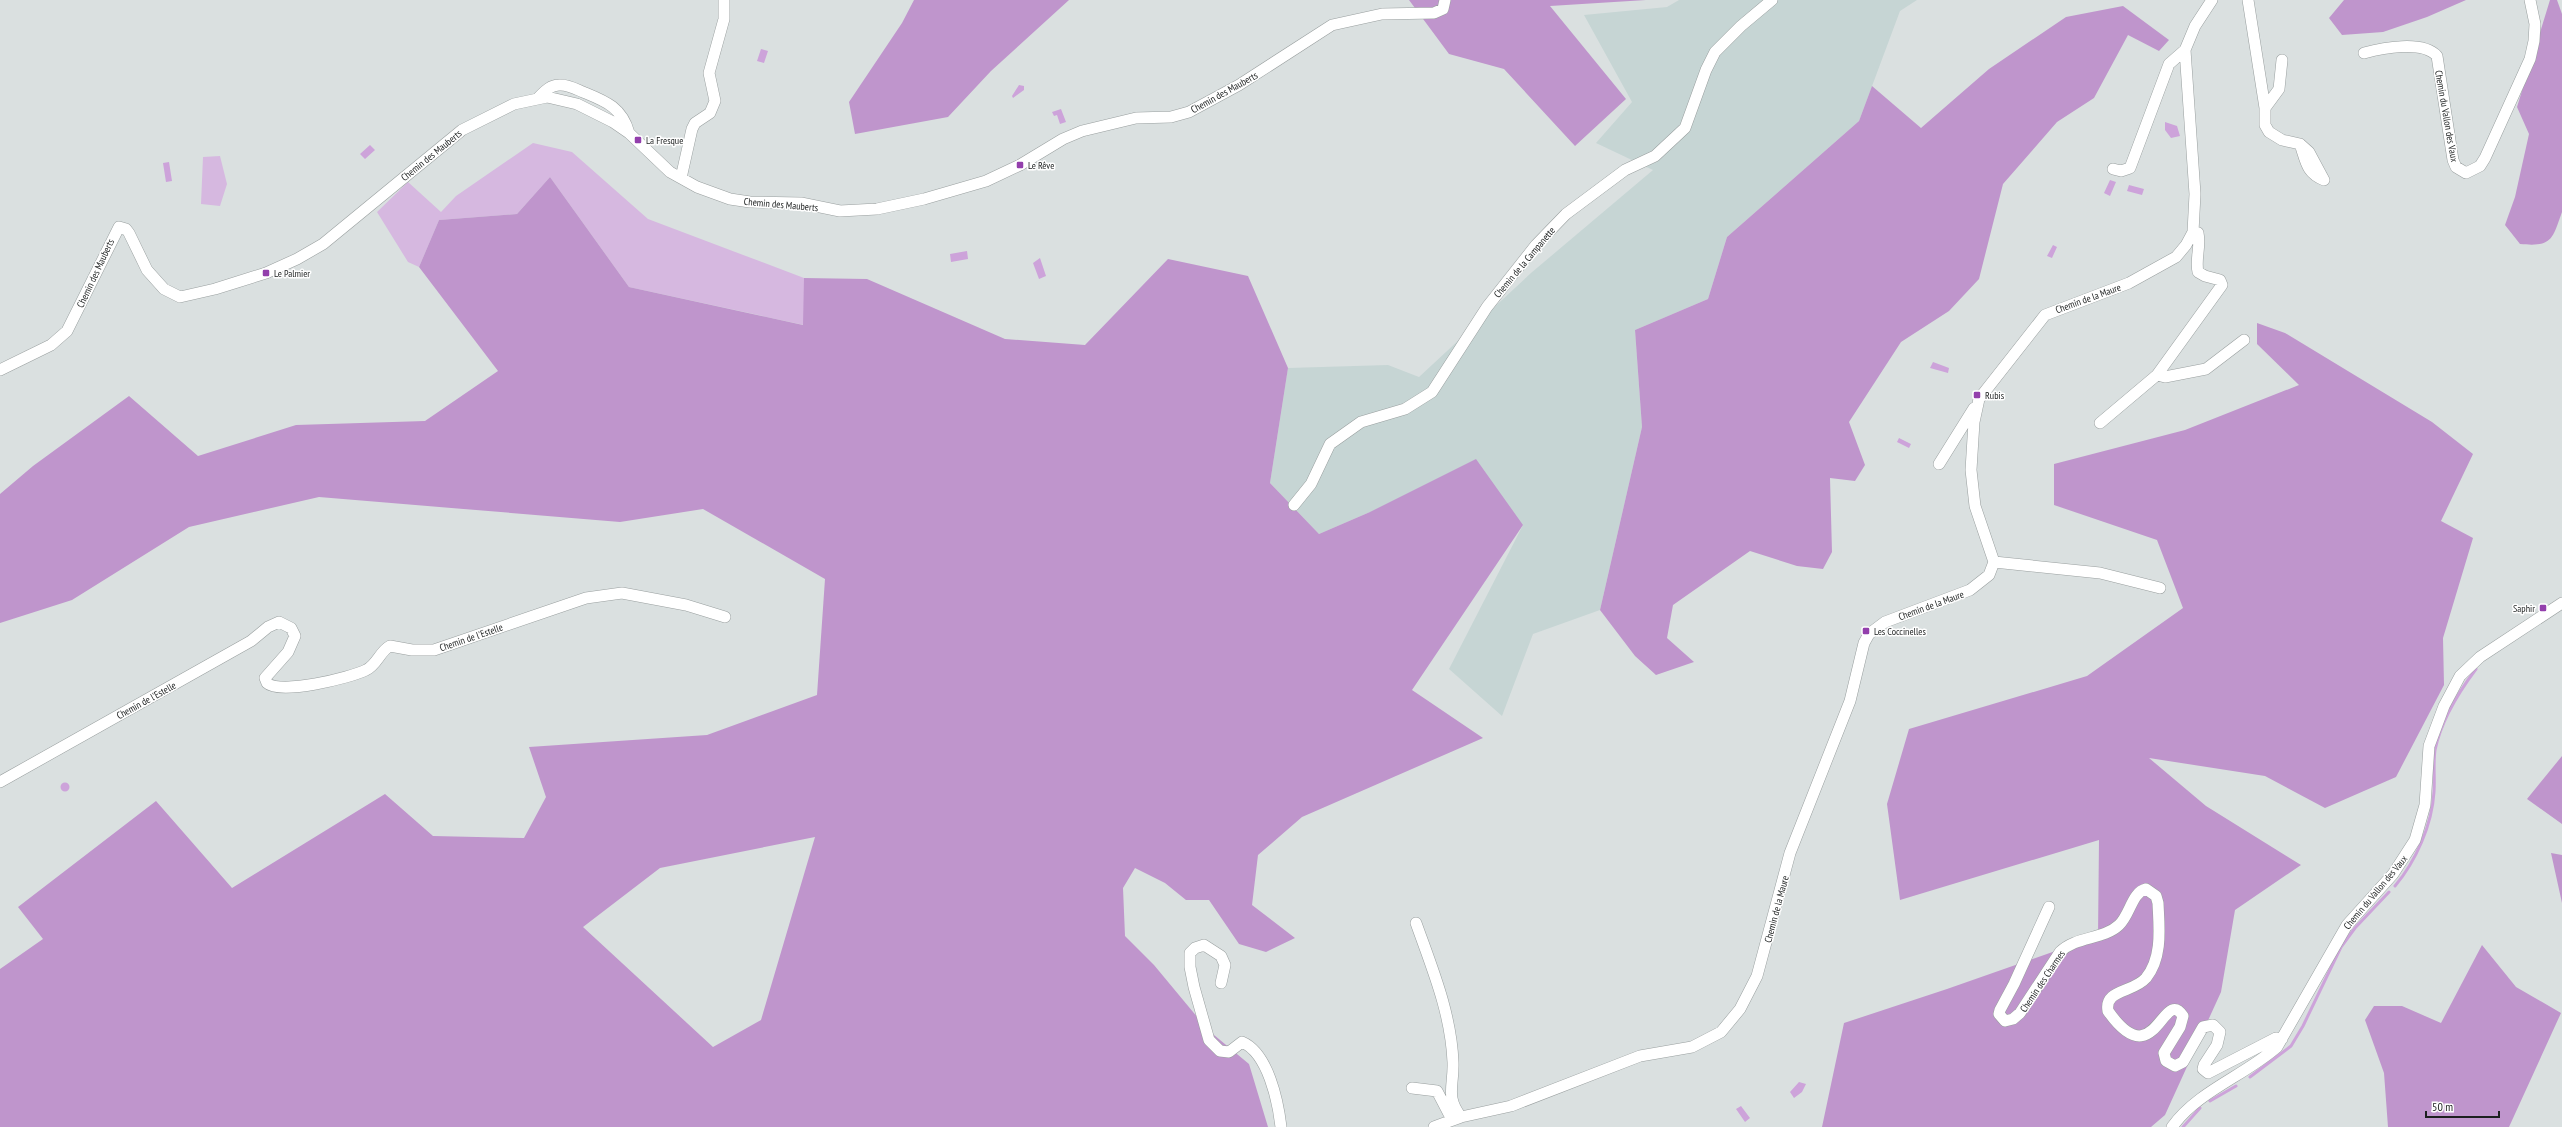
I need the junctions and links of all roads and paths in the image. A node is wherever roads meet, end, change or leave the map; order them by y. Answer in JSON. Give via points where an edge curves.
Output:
{"nodes":[{"id":1,"x":724,"y":0,"type":"edge"},
{"id":2,"x":1445,"y":0,"type":"edge"},
{"id":3,"x":1772,"y":0,"type":"edge"},
{"id":4,"x":2212,"y":0,"type":"edge"},
{"id":5,"x":2248,"y":0,"type":"edge"},
{"id":6,"x":2530,"y":0,"type":"edge"},
{"id":7,"x":2185,"y":50,"type":"junction"},
{"id":8,"x":2364,"y":53,"type":"dead end"},
{"id":9,"x":2282,"y":60,"type":"dead end"},
{"id":10,"x":2264,"y":108,"type":"junction"},
{"id":11,"x":2300,"y":144,"type":"dead end"},
{"id":12,"x":2113,"y":169,"type":"dead end"},
{"id":13,"x":681,"y":178,"type":"junction"},
{"id":14,"x":2193,"y":232,"type":"junction"},
{"id":15,"x":2244,"y":340,"type":"dead end"},
{"id":16,"x":0,"y":370,"type":"edge"},
{"id":17,"x":2158,"y":375,"type":"junction"},
{"id":18,"x":1977,"y":405,"type":"junction"},
{"id":19,"x":2100,"y":423,"type":"dead end"},
{"id":20,"x":1939,"y":464,"type":"dead end"},
{"id":21,"x":1294,"y":505,"type":"dead end"},
{"id":22,"x":1994,"y":562,"type":"junction"},
{"id":23,"x":2160,"y":588,"type":"dead end"},
{"id":24,"x":2562,"y":603,"type":"edge"},
{"id":25,"x":725,"y":617,"type":"dead end"},
{"id":26,"x":0,"y":782,"type":"edge"},
{"id":27,"x":2049,"y":907,"type":"dead end"},
{"id":28,"x":1416,"y":923,"type":"dead end"},
{"id":29,"x":1221,"y":983,"type":"dead end"},
{"id":30,"x":2282,"y":1039,"type":"junction"},
{"id":31,"x":1412,"y":1088,"type":"dead end"},
{"id":32,"x":1456,"y":1119,"type":"junction"},
{"id":33,"x":1281,"y":1127,"type":"edge"},
{"id":34,"x":1434,"y":1127,"type":"edge"},
{"id":35,"x":2172,"y":1127,"type":"edge"}],
"edges":[{"from":1,"to":13,"type":"street","via":[[724,18],[709,73],[715,101],[710,113],[692,129]]},
{"from":2,"to":13,"type":"street","name":"Chemin des Mauberts","via":[[1444,9],[1434,13],[1382,14],[1332,25],[1239,85],[1189,112],[1171,117],[1136,118],[1073,134],[1020,165],[986,180],[897,206],[840,211],[801,204],[750,202],[730,199]]},
{"from":3,"to":21,"type":"street","name":"Chemin de la Campanette","via":[[1740,26],[1715,52],[1685,128],[1656,156],[1625,170],[1566,214],[1536,245],[1487,307],[1432,392],[1405,408],[1361,422],[1330,444],[1311,484]]},
{"from":4,"to":7,"type":"street","name":"Chemin de la Maure","via":[[2195,26]]},
{"from":5,"to":10,"type":"street"},
{"from":6,"to":8,"type":"street","name":"Chemin du Vallon des Vaux","via":[[2535,24],[2530,59],[2485,158],[2480,166],[2466,173],[2456,167],[2453,160],[2437,56],[2433,52],[2412,47],[2390,47]]},
{"from":7,"to":12,"type":"street","via":[[2169,64],[2130,168],[2121,171]]},
{"from":7,"to":14,"type":"street","name":"Chemin de la Maure","via":[[2195,194]]},
{"from":9,"to":10,"type":"street","via":[[2278,89]]},
{"from":10,"to":11,"type":"street","via":[[2265,125],[2269,132],[2282,140]]},
{"from":13,"to":16,"type":"street","name":"Chemin des Mauberts","via":[[670,172],[629,132],[577,104],[547,97],[514,104],[462,130],[340,232],[317,248],[280,268],[215,289],[185,296],[171,294],[147,270],[126,229],[119,227],[67,331],[52,345]]},
{"from":14,"to":17,"type":"street","name":"Chemin de la Maure","via":[[2198,234],[2200,240],[2196,265],[2198,272],[2220,280],[2222,285]]},
{"from":14,"to":18,"type":"street","name":"Chemin de la Maure","via":[[2176,257],[2164,265],[2129,283],[2045,315],[1983,393]]},
{"from":15,"to":17,"type":"street","via":[[2206,369],[2166,377]]},
{"from":17,"to":19,"type":"street","name":"Chemin de la Maure"},
{"from":18,"to":20,"type":"street","via":[[1969,413],[1960,433]]},
{"from":18,"to":22,"type":"street","name":"Chemin de la Maure","via":[[1971,470],[1975,506]]},
{"from":22,"to":23,"type":"street","via":[[2100,573]]},
{"from":22,"to":32,"type":"street","name":"Chemin de la Maure","via":[[1989,575],[1970,590],[1885,622],[1876,626],[1869,634],[1864,643],[1850,701],[1790,853],[1758,976],[1740,1009],[1726,1026],[1715,1036],[1692,1047],[1640,1056],[1510,1106]]},
{"from":24,"to":30,"type":"street","name":"Chemin du Vallon des Vaux","via":[[2480,657],[2460,676],[2444,706],[2429,746],[2425,805],[2415,840],[2393,874],[2343,930]]},
{"from":25,"to":26,"type":"street","name":"Chemin de l'Estelle","via":[[686,605],[622,593],[586,598],[434,650],[390,646],[384,649],[367,670],[323,682],[277,688],[267,684],[265,678],[288,652],[295,636],[291,628],[279,622],[268,627],[251,641]]},
{"from":27,"to":30,"type":"street","name":"Chemin des Charmes","via":[[2000,1010],[2001,1018],[2005,1021],[2020,1013],[2067,944],[2119,926],[2131,909],[2137,894],[2146,889],[2156,896],[2158,902],[2159,947],[2147,976],[2135,988],[2114,995],[2110,999],[2108,1011],[2120,1026],[2134,1037],[2142,1037],[2152,1031],[2168,1011],[2180,1011],[2183,1016],[2180,1027],[2164,1053],[2166,1061],[2175,1066],[2183,1062],[2203,1027],[2212,1025],[2220,1032],[2220,1038],[2204,1065],[2203,1069],[2208,1073],[2276,1038]]},
{"from":28,"to":32,"type":"street","via":[[1438,984],[1448,1026],[1453,1063],[1450,1095]]},
{"from":29,"to":33,"type":"street","via":[[1225,965],[1221,956],[1204,945],[1195,948],[1190,953],[1190,967],[1209,1040],[1220,1051],[1229,1052],[1242,1042],[1250,1046],[1272,1082]]},
{"from":30,"to":35,"type":"street","name":"Chemin du Vallon des Vaux","via":[[2262,1060],[2199,1100],[2184,1112]]},
{"from":31,"to":32,"type":"street","via":[[1437,1091]]},
{"from":32,"to":34,"type":"street","name":"Chemin de la Maure"}]}
